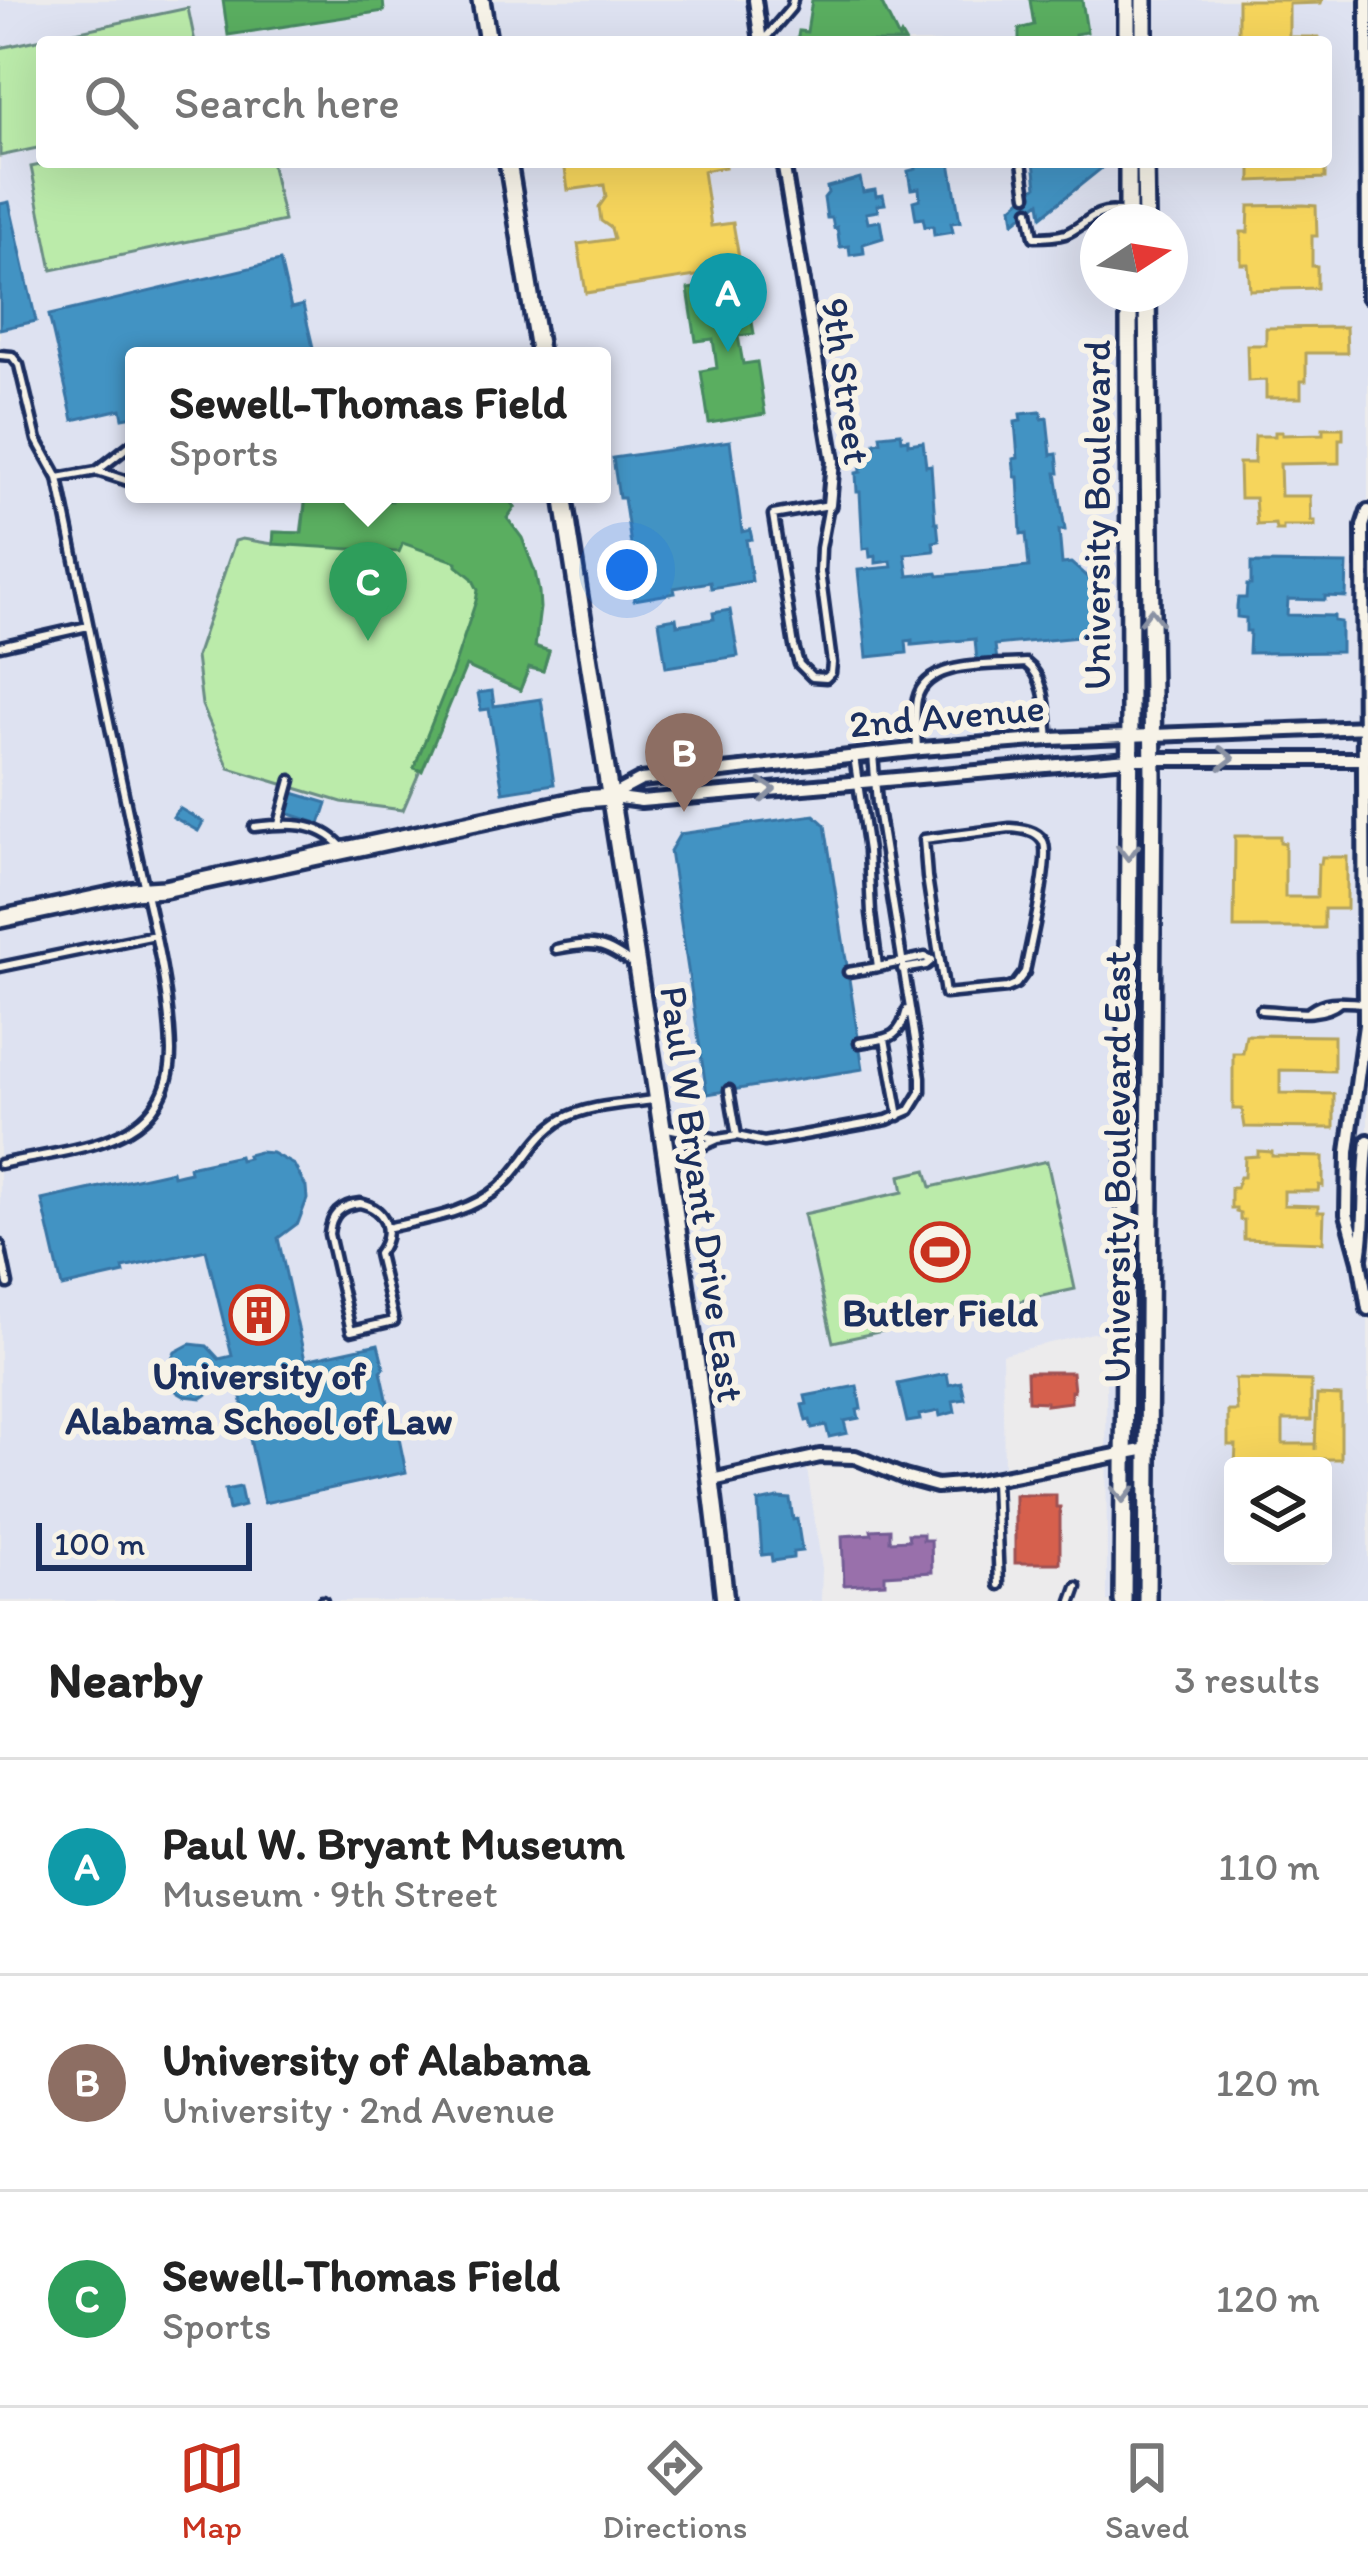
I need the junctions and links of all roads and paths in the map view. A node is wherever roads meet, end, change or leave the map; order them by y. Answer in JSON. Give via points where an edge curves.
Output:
{"nodes":[{"id":1,"x":481,"y":0,"type":"edge"},
{"id":2,"x":754,"y":0,"type":"edge"},
{"id":3,"x":793,"y":0,"type":"edge"},
{"id":4,"x":1127,"y":0,"type":"edge"},
{"id":5,"x":1144,"y":0,"type":"edge"},
{"id":6,"x":1367,"y":0,"type":"edge"},
{"id":7,"x":487,"y":36,"type":"edge"},
{"id":8,"x":761,"y":36,"type":"edge"},
{"id":9,"x":767,"y":36,"type":"edge"},
{"id":10,"x":1127,"y":36,"type":"edge"},
{"id":11,"x":1144,"y":36,"type":"edge"},
{"id":12,"x":509,"y":168,"type":"edge"},
{"id":13,"x":784,"y":168,"type":"edge"},
{"id":14,"x":1023,"y":168,"type":"edge"},
{"id":15,"x":1128,"y":168,"type":"edge"},
{"id":16,"x":1145,"y":168,"type":"edge"},
{"id":17,"x":1367,"y":178,"type":"edge"},
{"id":18,"x":1027,"y":195,"type":"dead end"},
{"id":19,"x":1128,"y":204,"type":"edge"},
{"id":20,"x":1146,"y":204,"type":"edge"},
{"id":21,"x":1029,"y":210,"type":"dead end"},
{"id":22,"x":1080,"y":224,"type":"edge"},
{"id":23,"x":1368,"y":296,"type":"edge"},
{"id":24,"x":1129,"y":312,"type":"edge"},
{"id":25,"x":1147,"y":312,"type":"edge"},
{"id":26,"x":539,"y":347,"type":"edge"},
{"id":27,"x":0,"y":355,"type":"edge"},
{"id":28,"x":125,"y":449,"type":"edge"},
{"id":29,"x":97,"y":471,"type":"junction"},
{"id":30,"x":58,"y":478,"type":"junction"},
{"id":31,"x":125,"y":480,"type":"edge"},
{"id":32,"x":563,"y":503,"type":"edge"},
{"id":33,"x":829,"y":506,"type":"junction"},
{"id":34,"x":1368,"y":511,"type":"edge"},
{"id":35,"x":88,"y":626,"type":"junction"},
{"id":36,"x":0,"y":646,"type":"edge"},
{"id":37,"x":1365,"y":727,"type":"edge"},
{"id":38,"x":1152,"y":734,"type":"junction"},
{"id":39,"x":1130,"y":736,"type":"junction"},
{"id":40,"x":1049,"y":739,"type":"junction"},
{"id":41,"x":917,"y":750,"type":"junction"},
{"id":42,"x":873,"y":754,"type":"junction"},
{"id":43,"x":854,"y":756,"type":"junction"},
{"id":44,"x":1153,"y":758,"type":"junction"},
{"id":45,"x":1128,"y":759,"type":"junction"},
{"id":46,"x":1365,"y":759,"type":"edge"},
{"id":47,"x":291,"y":780,"type":"dead end"},
{"id":48,"x":875,"y":781,"type":"junction"},
{"id":49,"x":856,"y":782,"type":"junction"},
{"id":50,"x":609,"y":797,"type":"junction"},
{"id":51,"x":279,"y":824,"type":"junction"},
{"id":52,"x":254,"y":827,"type":"dead end"},
{"id":53,"x":343,"y":849,"type":"junction"},
{"id":54,"x":145,"y":890,"type":"junction"},
{"id":55,"x":0,"y":920,"type":"edge"},
{"id":56,"x":154,"y":934,"type":"junction"},
{"id":57,"x":556,"y":949,"type":"dead end"},
{"id":58,"x":934,"y":959,"type":"junction"},
{"id":59,"x":902,"y":965,"type":"junction"},
{"id":60,"x":636,"y":966,"type":"junction"},
{"id":61,"x":0,"y":967,"type":"edge"},
{"id":62,"x":878,"y":968,"type":"junction"},
{"id":63,"x":848,"y":972,"type":"dead end"},
{"id":64,"x":1366,"y":1004,"type":"edge"},
{"id":65,"x":908,"y":1007,"type":"junction"},
{"id":66,"x":1261,"y":1010,"type":"dead end"},
{"id":67,"x":885,"y":1039,"type":"junction"},
{"id":68,"x":859,"y":1043,"type":"dead end"},
{"id":69,"x":728,"y":1090,"type":"dead end"},
{"id":70,"x":657,"y":1100,"type":"junction"},
{"id":71,"x":899,"y":1116,"type":"junction"},
{"id":72,"x":661,"y":1127,"type":"junction"},
{"id":73,"x":737,"y":1136,"type":"junction"},
{"id":74,"x":718,"y":1139,"type":"junction"},
{"id":75,"x":1368,"y":1142,"type":"edge"},
{"id":76,"x":666,"y":1163,"type":"junction"},
{"id":77,"x":0,"y":1164,"type":"edge"},
{"id":78,"x":387,"y":1228,"type":"junction"},
{"id":79,"x":0,"y":1245,"type":"edge"},
{"id":80,"x":1360,"y":1262,"type":"junction"},
{"id":81,"x":8,"y":1284,"type":"dead end"},
{"id":82,"x":1368,"y":1309,"type":"edge"},
{"id":83,"x":1147,"y":1449,"type":"junction"},
{"id":84,"x":1123,"y":1454,"type":"junction"},
{"id":85,"x":995,"y":1479,"type":"junction"},
{"id":86,"x":712,"y":1480,"type":"junction"},
{"id":87,"x":999,"y":1585,"type":"dead end"},
{"id":88,"x":1077,"y":1586,"type":"dead end"},
{"id":89,"x":725,"y":1601,"type":"edge"},
{"id":90,"x":1072,"y":1601,"type":"edge"},
{"id":91,"x":1124,"y":1601,"type":"edge"},
{"id":92,"x":1147,"y":1601,"type":"edge"}],
"edges":[{"from":1,"to":7,"type":"main road"},
{"from":2,"to":8,"type":"street"},
{"from":3,"to":9,"type":"lane"},
{"from":4,"to":10,"type":"main road"},
{"from":5,"to":11,"type":"main road"},
{"from":6,"to":17,"type":"street"},
{"from":12,"to":26,"type":"main road"},
{"from":13,"to":33,"type":"street","name":"9th Street","via":[[833,461]]},
{"from":14,"to":18,"type":"lane"},
{"from":15,"to":19,"type":"main road"},
{"from":16,"to":20,"type":"main road"},
{"from":17,"to":23,"type":"street"},
{"from":21,"to":22,"type":"lane","via":[[1034,237]]},
{"from":24,"to":39,"type":"main road","name":"University Boulevard"},
{"from":38,"to":25,"type":"main road","name":"University Boulevard","one_way":true},
{"from":27,"to":30,"type":"lane","via":[[19,365],[37,440]]},
{"from":28,"to":29,"type":"lane"},
{"from":29,"to":30,"type":"lane"},
{"from":29,"to":31,"type":"lane"},
{"from":30,"to":35,"type":"lane"},
{"from":32,"to":50,"type":"main road","name":"Paul W Bryant Drive East"},
{"from":33,"to":33,"type":"lane","name":"9th Street","via":[[773,515],[799,664],[826,678],[832,647],[820,560]]},
{"from":34,"to":37,"type":"street"},
{"from":35,"to":36,"type":"lane"},
{"from":35,"to":54,"type":"lane"},
{"from":37,"to":38,"type":"street","name":"2nd Avenue"},
{"from":37,"to":46,"type":"street"},
{"from":38,"to":39,"type":"street","name":"2nd Avenue"},
{"from":38,"to":44,"type":"main road","name":"University Boulevard East"},
{"from":39,"to":40,"type":"street","name":"2nd Avenue"},
{"from":39,"to":45,"type":"main road","name":"University Boulevard East"},
{"from":40,"to":41,"type":"street","name":"2nd Avenue"},
{"from":40,"to":41,"type":"lane","via":[[1036,670],[1006,664],[926,680],[917,701]]},
{"from":41,"to":42,"type":"street","name":"2nd Avenue"},
{"from":42,"to":43,"type":"street","name":"2nd Avenue"},
{"from":42,"to":48,"type":"lane"},
{"from":43,"to":49,"type":"lane"},
{"from":43,"to":50,"type":"street","name":"2nd Avenue","via":[[641,781]]},
{"from":44,"to":45,"type":"street","name":"2nd Avenue"},
{"from":44,"to":46,"type":"street","name":"2nd Avenue","one_way":true},
{"from":44,"to":83,"type":"main road","name":"University Boulevard East"},
{"from":45,"to":48,"type":"street","name":"2nd Avenue"},
{"from":45,"to":84,"type":"main road","name":"University Boulevard East","one_way":true},
{"from":46,"to":64,"type":"street"},
{"from":47,"to":51,"type":"lane"},
{"from":48,"to":49,"type":"street","name":"2nd Avenue"},
{"from":48,"to":59,"type":"lane"},
{"from":50,"to":49,"type":"street","name":"2nd Avenue","one_way":true},
{"from":49,"to":62,"type":"lane"},
{"from":50,"to":53,"type":"main road","name":"2nd Avenue"},
{"from":50,"to":60,"type":"main road","name":"Paul W Bryant Drive East"},
{"from":51,"to":52,"type":"lane"},
{"from":51,"to":53,"type":"lane","via":[[318,829]]},
{"from":53,"to":54,"type":"main road","name":"2nd Avenue"},
{"from":54,"to":55,"type":"main road","name":"2nd Avenue"},
{"from":54,"to":56,"type":"lane"},
{"from":56,"to":61,"type":"lane"},
{"from":56,"to":77,"type":"lane","via":[[171,1054],[160,1100],[110,1139]]},
{"from":57,"to":60,"type":"lane","via":[[595,943]]},
{"from":58,"to":58,"type":"lane","via":[[924,839],[1034,832],[1047,856],[1022,978],[1007,988],[944,994]]},
{"from":58,"to":59,"type":"lane"},
{"from":59,"to":62,"type":"lane"},
{"from":59,"to":65,"type":"lane"},
{"from":60,"to":70,"type":"main road","name":"Paul W Bryant Drive East"},
{"from":62,"to":63,"type":"lane"},
{"from":64,"to":66,"type":"lane","via":[[1340,1002],[1322,1013]]},
{"from":64,"to":80,"type":"street","via":[[1347,1194]]},
{"from":65,"to":67,"type":"lane","via":[[899,1032]]},
{"from":65,"to":71,"type":"lane","via":[[921,1092]]},
{"from":67,"to":68,"type":"lane"},
{"from":67,"to":71,"type":"lane"},
{"from":69,"to":73,"type":"lane"},
{"from":70,"to":72,"type":"main road","name":"Paul W Bryant Drive East"},
{"from":70,"to":78,"type":"lane","via":[[566,1117],[483,1199]]},
{"from":71,"to":73,"type":"lane","via":[[764,1142]]},
{"from":72,"to":74,"type":"lane"},
{"from":72,"to":76,"type":"main road","name":"Paul W Bryant Drive East"},
{"from":73,"to":74,"type":"lane"},
{"from":74,"to":76,"type":"lane"},
{"from":75,"to":80,"type":"street"},
{"from":76,"to":86,"type":"main road","name":"Paul W Bryant Drive East"},
{"from":78,"to":78,"type":"lane","via":[[378,1254],[394,1321],[351,1331],[330,1224],[341,1208],[359,1203],[378,1210]]},
{"from":79,"to":81,"type":"lane"},
{"from":80,"to":82,"type":"street"},
{"from":83,"to":84,"type":"street"},
{"from":83,"to":92,"type":"main road","name":"University Boulevard East"},
{"from":84,"to":85,"type":"street"},
{"from":84,"to":91,"type":"main road","name":"University Boulevard East","one_way":true},
{"from":85,"to":86,"type":"street","via":[[937,1486],[855,1457],[820,1456]]},
{"from":85,"to":87,"type":"lane"},
{"from":86,"to":89,"type":"main road","name":"Paul W Bryant Drive East"},
{"from":88,"to":90,"type":"lane"}]}
